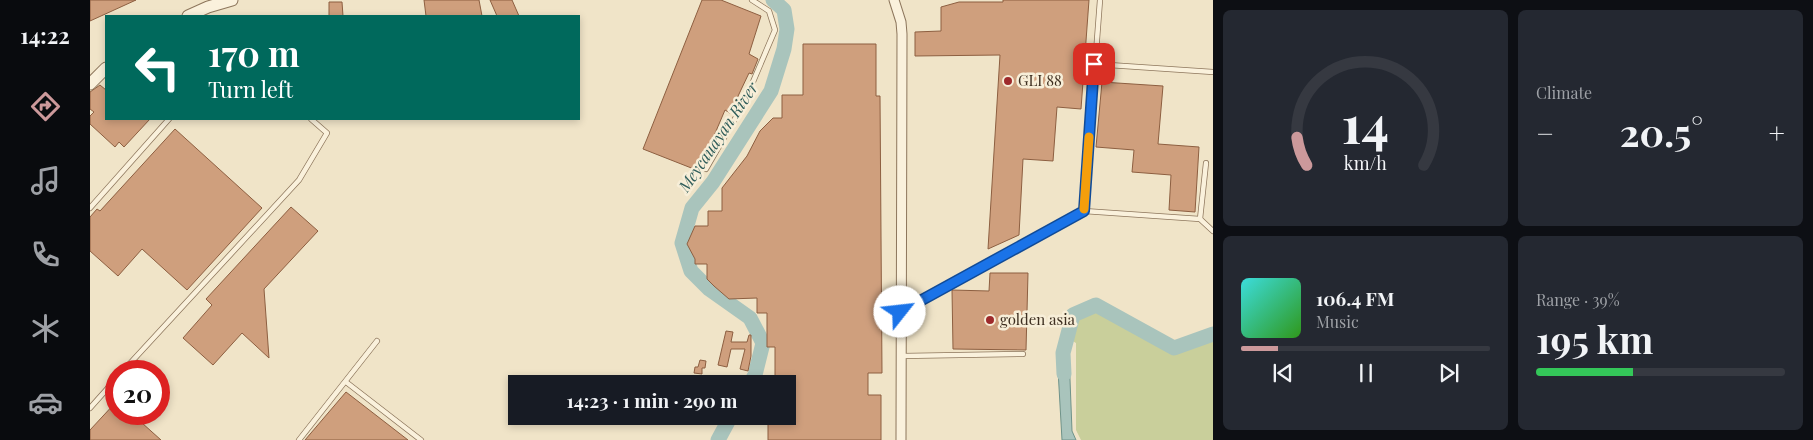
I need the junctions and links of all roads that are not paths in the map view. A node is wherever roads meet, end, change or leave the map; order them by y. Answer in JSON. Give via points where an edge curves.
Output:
{"nodes":[{"id":1,"x":232,"y":0,"type":"edge"},
{"id":2,"x":752,"y":0,"type":"edge"},
{"id":3,"x":894,"y":0,"type":"edge"},
{"id":4,"x":1100,"y":0,"type":"edge"},
{"id":5,"x":190,"y":15,"type":"edge"},
{"id":6,"x":1094,"y":64,"type":"junction"},
{"id":7,"x":105,"y":69,"type":"edge"},
{"id":8,"x":1213,"y":72,"type":"edge"},
{"id":9,"x":90,"y":84,"type":"edge"},
{"id":10,"x":169,"y":120,"type":"edge"},
{"id":11,"x":312,"y":120,"type":"edge"},
{"id":12,"x":1206,"y":162,"type":"dead end"},
{"id":13,"x":706,"y":169,"type":"dead end"},
{"id":14,"x":90,"y":208,"type":"edge"},
{"id":15,"x":1084,"y":211,"type":"junction"},
{"id":16,"x":1200,"y":219,"type":"junction"},
{"id":17,"x":1213,"y":232,"type":"edge"},
{"id":18,"x":900,"y":312,"type":"junction"},
{"id":19,"x":376,"y":341,"type":"dead end"},
{"id":20,"x":1023,"y":354,"type":"dead end"},
{"id":21,"x":900,"y":356,"type":"junction"},
{"id":22,"x":134,"y":360,"type":"edge"},
{"id":23,"x":346,"y":382,"type":"junction"},
{"id":24,"x":105,"y":391,"type":"edge"},
{"id":25,"x":90,"y":408,"type":"edge"},
{"id":26,"x":299,"y":440,"type":"edge"},
{"id":27,"x":421,"y":440,"type":"edge"},
{"id":28,"x":900,"y":440,"type":"edge"}],
"edges":[{"from":1,"to":5,"type":"street"},
{"from":2,"to":13,"type":"lane","via":[[768,11],[775,30],[744,103]]},
{"from":3,"to":18,"type":"street","via":[[902,34]]},
{"from":4,"to":6,"type":"lane"},
{"from":6,"to":8,"type":"lane"},
{"from":6,"to":15,"type":"lane"},
{"from":7,"to":9,"type":"street"},
{"from":10,"to":14,"type":"lane"},
{"from":11,"to":22,"type":"lane","via":[[327,133],[299,180]]},
{"from":12,"to":16,"type":"lane"},
{"from":15,"to":16,"type":"lane"},
{"from":15,"to":18,"type":"lane"},
{"from":16,"to":17,"type":"lane"},
{"from":18,"to":21,"type":"street"},
{"from":19,"to":23,"type":"lane"},
{"from":20,"to":21,"type":"lane"},
{"from":21,"to":28,"type":"street"},
{"from":23,"to":26,"type":"lane"},
{"from":23,"to":27,"type":"lane"},
{"from":24,"to":25,"type":"lane"}]}
